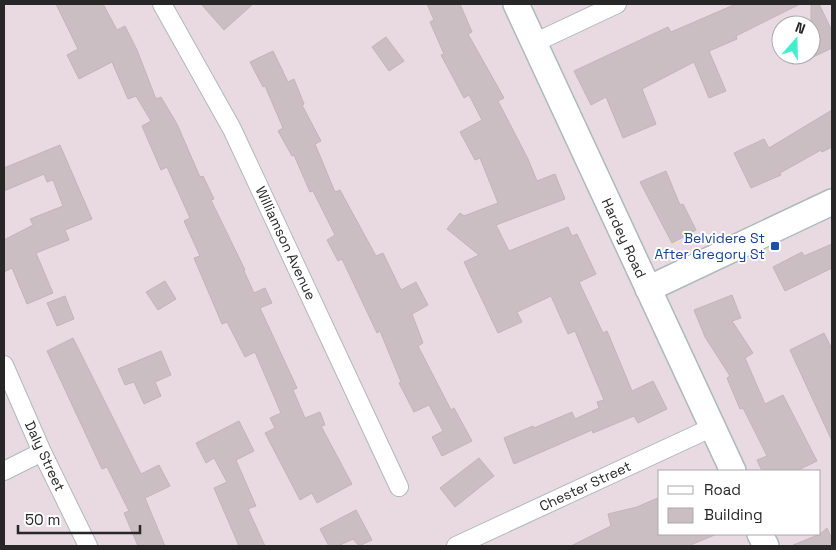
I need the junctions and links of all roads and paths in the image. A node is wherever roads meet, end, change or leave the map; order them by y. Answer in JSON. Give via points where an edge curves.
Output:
{"nodes":[{"id":1,"x":162,"y":4,"type":"edge"},
{"id":2,"x":516,"y":4,"type":"edge"},
{"id":3,"x":617,"y":4,"type":"edge"},
{"id":4,"x":534,"y":43,"type":"junction"},
{"id":5,"x":832,"y":202,"type":"edge"},
{"id":6,"x":648,"y":288,"type":"junction"},
{"id":7,"x":4,"y":365,"type":"edge"},
{"id":8,"x":713,"y":427,"type":"junction"},
{"id":9,"x":42,"y":452,"type":"junction"},
{"id":10,"x":733,"y":470,"type":"edge"},
{"id":11,"x":4,"y":471,"type":"edge"},
{"id":12,"x":399,"y":488,"type":"dead end"},
{"id":13,"x":88,"y":546,"type":"edge"},
{"id":14,"x":456,"y":546,"type":"edge"}],
"edges":[{"from":1,"to":12,"type":"street","name":"Williamson Avenue","via":[[232,129]]},
{"from":2,"to":4,"type":"main road","name":"Hardey Road"},
{"from":3,"to":4,"type":"street"},
{"from":4,"to":6,"type":"main road","name":"Hardey Road"},
{"from":5,"to":6,"type":"main road"},
{"from":6,"to":8,"type":"main road","name":"Hardey Road"},
{"from":7,"to":9,"type":"street","name":"Daly Street"},
{"from":8,"to":10,"type":"main road","name":"Hardey Road"},
{"from":8,"to":14,"type":"street","name":"Chester Street"},
{"from":9,"to":11,"type":"street"},
{"from":9,"to":13,"type":"street","name":"Daly Street"}]}
